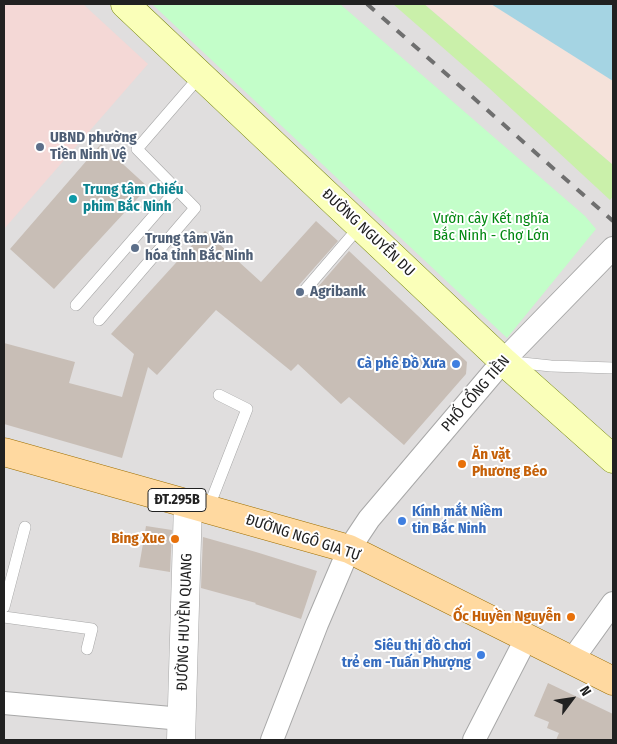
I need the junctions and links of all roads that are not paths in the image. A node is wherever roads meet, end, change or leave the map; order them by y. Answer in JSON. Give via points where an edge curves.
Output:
{"nodes":[{"id":1,"x":126,"y":4,"type":"edge"},
{"id":2,"x":201,"y":75,"type":"junction"},
{"id":3,"x":177,"y":189,"type":"junction"},
{"id":4,"x":360,"y":226,"type":"junction"},
{"id":5,"x":613,"y":248,"type":"edge"},
{"id":6,"x":305,"y":290,"type":"dead end"},
{"id":7,"x":76,"y":305,"type":"dead end"},
{"id":8,"x":99,"y":320,"type":"dead end"},
{"id":9,"x":504,"y":361,"type":"junction"},
{"id":10,"x":613,"y":368,"type":"edge"},
{"id":11,"x":219,"y":394,"type":"dead end"},
{"id":12,"x":4,"y":452,"type":"edge"},
{"id":13,"x":613,"y":459,"type":"edge"},
{"id":14,"x":198,"y":506,"type":"junction"},
{"id":15,"x":25,"y":527,"type":"dead end"},
{"id":16,"x":349,"y":549,"type":"junction"},
{"id":17,"x":613,"y":603,"type":"edge"},
{"id":18,"x":4,"y":607,"type":"edge"},
{"id":19,"x":4,"y":617,"type":"edge"},
{"id":20,"x":527,"y":637,"type":"junction"},
{"id":21,"x":87,"y":649,"type":"dead end"},
{"id":22,"x":572,"y":660,"type":"junction"},
{"id":23,"x":613,"y":681,"type":"edge"},
{"id":24,"x":4,"y":703,"type":"edge"},
{"id":25,"x":181,"y":730,"type":"edge"},
{"id":26,"x":272,"y":740,"type":"edge"},
{"id":27,"x":474,"y":740,"type":"edge"}],
"edges":[{"from":1,"to":2,"type":"main road","name":"ĐƯỜNG NGUYỄN DU"},
{"from":2,"to":3,"type":"lane","via":[[137,149]]},
{"from":2,"to":4,"type":"main road","name":"ĐƯỜNG NGUYỄN DU"},
{"from":3,"to":7,"type":"lane"},
{"from":3,"to":8,"type":"lane","via":[[195,208]]},
{"from":4,"to":6,"type":"lane"},
{"from":4,"to":9,"type":"main road","name":"ĐƯỜNG NGUYỄN DU"},
{"from":5,"to":9,"type":"street","name":"PHỐ CỔNG TIỀN"},
{"from":9,"to":10,"type":"lane"},
{"from":9,"to":13,"type":"main road","name":"ĐƯỜNG NGUYỄN DU"},
{"from":9,"to":16,"type":"street","name":"PHỐ CỔNG TIỀN","via":[[369,519]]},
{"from":11,"to":14,"type":"lane","via":[[247,409]]},
{"from":12,"to":14,"type":"main road","name":"ĐƯỜNG NGÔ GIA TỰ","number":"ĐT.295B"},
{"from":14,"to":16,"type":"main road","name":"ĐƯỜNG NGÔ GIA TỰ","number":"ĐT.295B"},
{"from":14,"to":25,"type":"street","name":"ĐƯỜNG HUYỀN QUANG"},
{"from":15,"to":18,"type":"lane"},
{"from":16,"to":20,"type":"main road","name":"ĐƯỜNG NGÔ GIA TỰ","number":"ĐT.295B"},
{"from":16,"to":26,"type":"street","name":"PHỐ CỔNG TIỀN"},
{"from":17,"to":22,"type":"street"},
{"from":19,"to":21,"type":"lane","via":[[92,629]]},
{"from":20,"to":22,"type":"main road","name":"ĐƯỜNG NGÔ GIA TỰ","number":"ĐT.295B"},
{"from":20,"to":27,"type":"street"},
{"from":22,"to":23,"type":"main road","name":"ĐƯỜNG NGÔ GIA TỰ","number":"ĐT.295B"},
{"from":24,"to":25,"type":"street"}]}
